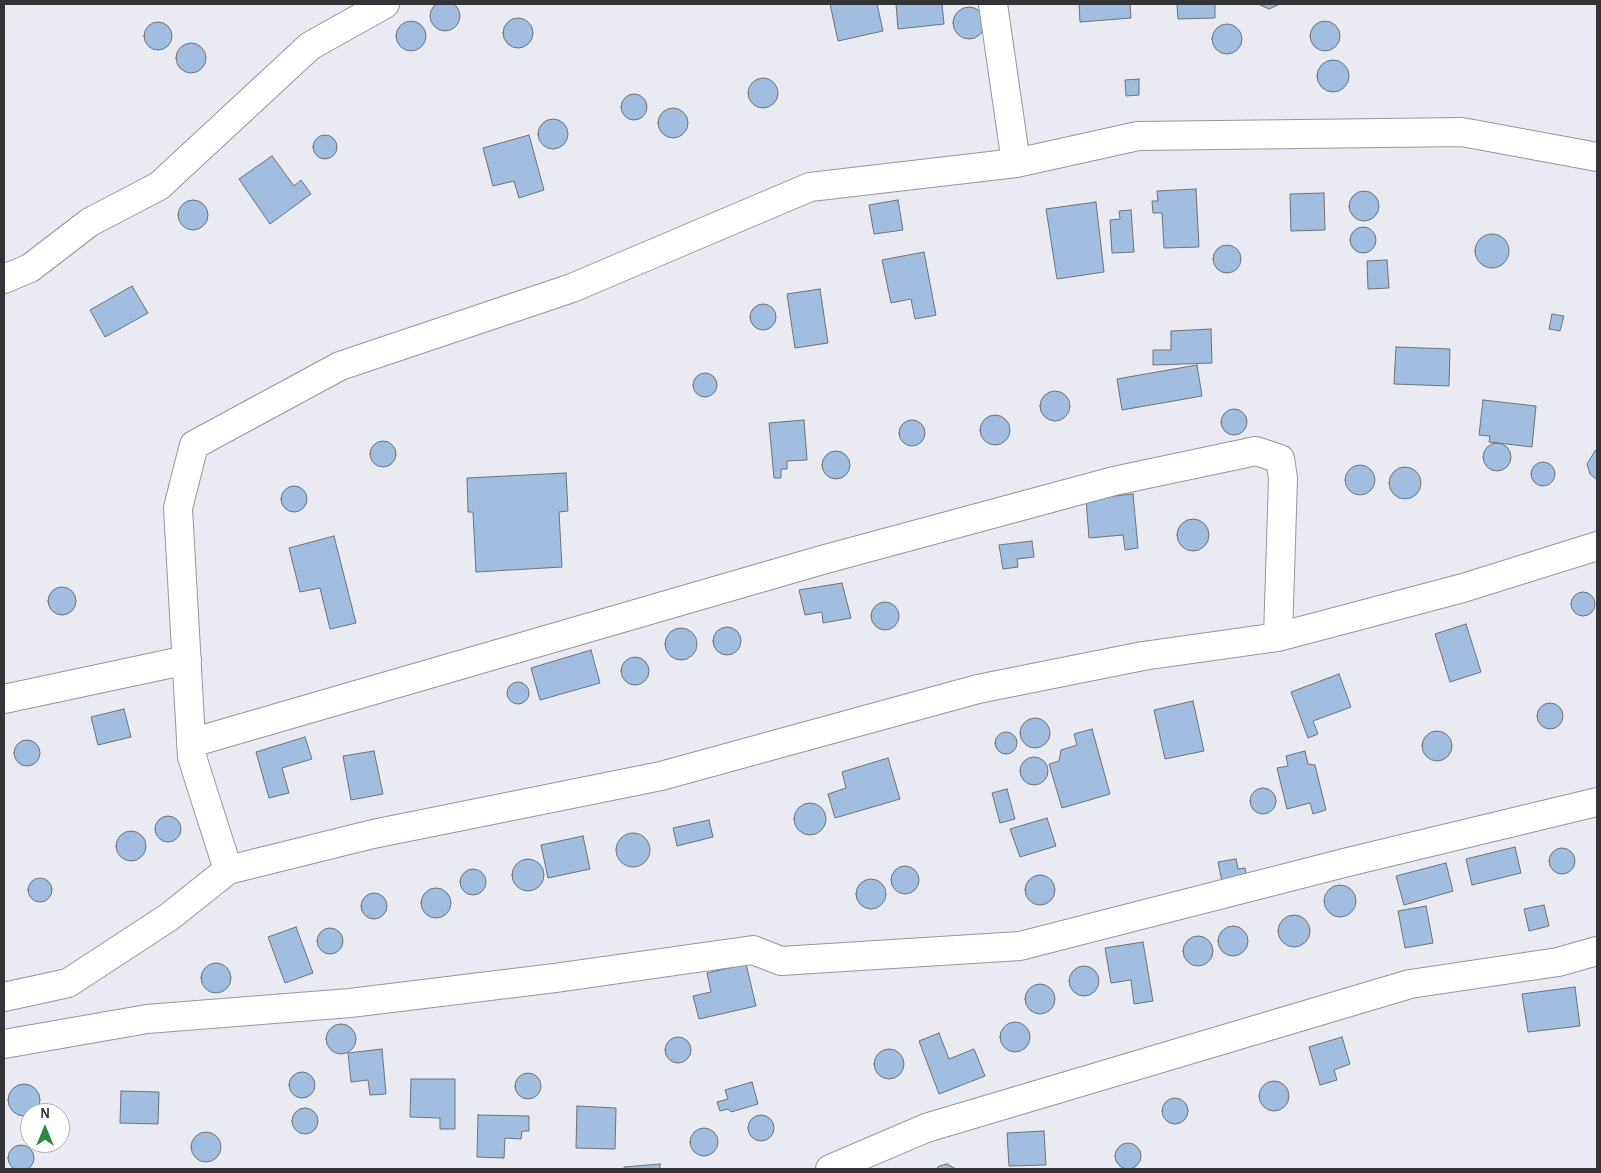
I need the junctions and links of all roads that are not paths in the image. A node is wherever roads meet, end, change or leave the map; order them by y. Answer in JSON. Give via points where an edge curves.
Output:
{"nodes":[{"id":1,"x":385,"y":4,"type":"edge"},
{"id":2,"x":993,"y":4,"type":"edge"},
{"id":3,"x":1597,"y":157,"type":"edge"},
{"id":4,"x":1016,"y":163,"type":"junction"},
{"id":5,"x":4,"y":279,"type":"edge"},
{"id":6,"x":1597,"y":546,"type":"edge"},
{"id":7,"x":1278,"y":637,"type":"junction"},
{"id":8,"x":187,"y":660,"type":"junction"},
{"id":9,"x":4,"y":699,"type":"edge"},
{"id":10,"x":192,"y":743,"type":"junction"},
{"id":11,"x":1597,"y":802,"type":"edge"},
{"id":12,"x":228,"y":870,"type":"junction"},
{"id":13,"x":1597,"y":951,"type":"edge"},
{"id":14,"x":4,"y":997,"type":"edge"},
{"id":15,"x":4,"y":1044,"type":"edge"},
{"id":16,"x":830,"y":1169,"type":"edge"}],
"edges":[{"from":1,"to":5,"type":"street","via":[[310,46],[159,186],[90,222],[30,268]]},
{"from":2,"to":4,"type":"street"},
{"from":3,"to":4,"type":"street","via":[[1462,132],[1138,136]]},
{"from":4,"to":8,"type":"street","via":[[810,187],[572,288],[340,366],[194,444],[178,508]]},
{"from":6,"to":7,"type":"street","via":[[1464,588]]},
{"from":7,"to":10,"type":"street","via":[[1280,459],[1256,451],[1114,481],[831,558]]},
{"from":7,"to":12,"type":"street","via":[[1143,656],[978,689],[661,776],[373,834]]},
{"from":8,"to":9,"type":"street"},
{"from":8,"to":10,"type":"street"},
{"from":10,"to":12,"type":"street","via":[[192,757]]},
{"from":11,"to":15,"type":"street","via":[[1020,946],[781,961],[753,950],[350,1003],[147,1019]]},
{"from":12,"to":14,"type":"street","via":[[169,917],[68,983]]},
{"from":13,"to":16,"type":"street","via":[[1558,962],[1410,984],[926,1128]]}]}
